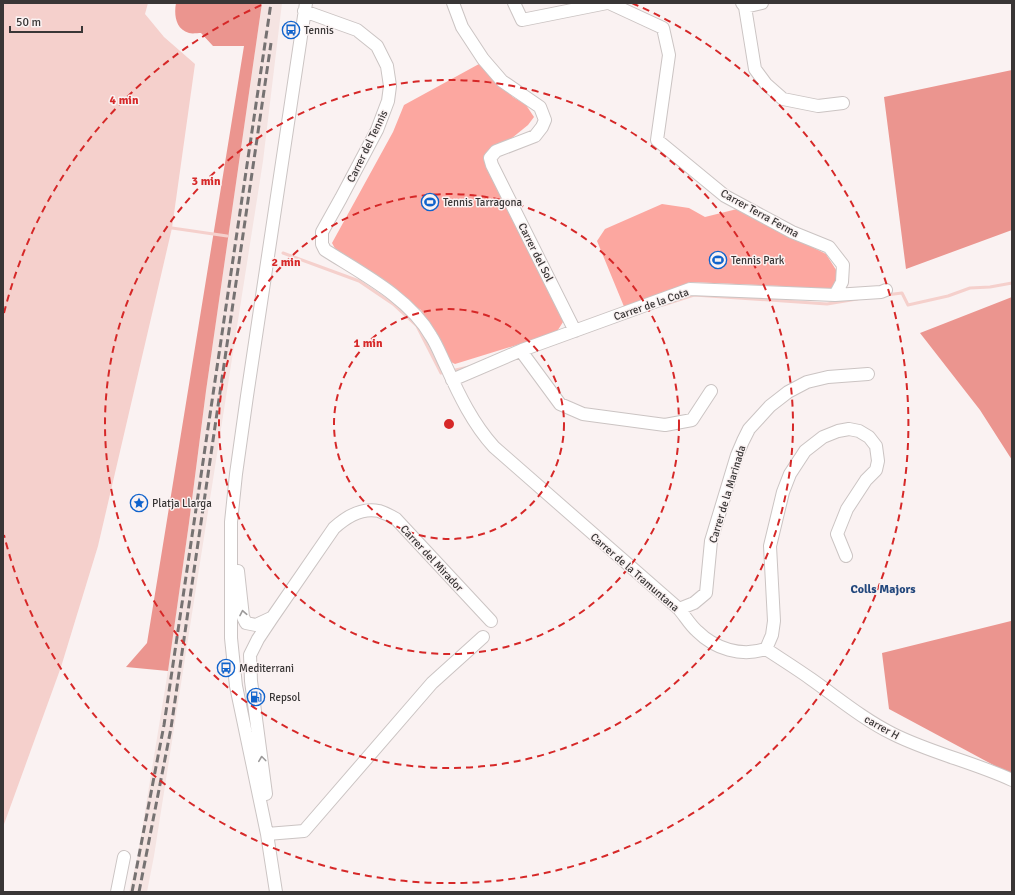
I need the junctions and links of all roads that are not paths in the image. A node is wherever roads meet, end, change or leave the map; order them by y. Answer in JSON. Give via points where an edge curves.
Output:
{"nodes":[{"id":1,"x":453,"y":3,"type":"edge"},
{"id":2,"x":514,"y":3,"type":"edge"},
{"id":3,"x":608,"y":3,"type":"edge"},
{"id":4,"x":762,"y":3,"type":"edge"},
{"id":5,"x":744,"y":5,"type":"edge"},
{"id":6,"x":305,"y":7,"type":"edge"},
{"id":7,"x":843,"y":103,"type":"dead end"},
{"id":8,"x":325,"y":250,"type":"joint"},
{"id":9,"x":886,"y":290,"type":"dead end"},
{"id":10,"x":835,"y":295,"type":"junction"},
{"id":11,"x":570,"y":332,"type":"junction"},
{"id":12,"x":522,"y":350,"type":"junction"},
{"id":13,"x":868,"y":374,"type":"dead end"},
{"id":14,"x":451,"y":378,"type":"junction"},
{"id":15,"x":711,"y":391,"type":"dead end"},
{"id":16,"x":231,"y":533,"type":"junction"},
{"id":17,"x":846,"y":556,"type":"dead end"},
{"id":18,"x":679,"y":609,"type":"junction"},
{"id":19,"x":272,"y":618,"type":"junction"},
{"id":20,"x":491,"y":622,"type":"dead end"},
{"id":21,"x":483,"y":637,"type":"dead end"},
{"id":22,"x":766,"y":649,"type":"junction"},
{"id":23,"x":1012,"y":780,"type":"edge"},
{"id":24,"x":263,"y":811,"type":"junction"},
{"id":25,"x":267,"y":834,"type":"junction"},
{"id":26,"x":124,"y":857,"type":"dead end"},
{"id":27,"x":117,"y":892,"type":"edge"},
{"id":28,"x":276,"y":892,"type":"edge"}],
"edges":[{"from":1,"to":11,"type":"street","name":"Carrer del Sol","via":[[462,27],[483,59],[502,81],[540,107],[544,114],[545,120],[535,136],[496,151],[490,158]]},
{"from":2,"to":3,"type":"street","name":"Carrer Terra Ferma","via":[[522,20]]},
{"from":3,"to":10,"type":"street","name":"Carrer Terra Ferma","via":[[663,28],[669,55],[657,140],[725,196],[792,232],[829,247],[843,265],[842,282]]},
{"from":4,"to":5,"type":"street"},
{"from":5,"to":7,"type":"street","via":[[754,69],[766,84],[783,99],[818,106]]},
{"from":6,"to":8,"type":"street","name":"Carrer del Tennis","via":[[357,30],[376,46],[387,66],[390,86],[388,101],[377,130],[322,232]]},
{"from":6,"to":16,"type":"street","via":[[236,474]]},
{"from":8,"to":14,"type":"street","name":"Carrer de la Tramuntana","via":[[406,305],[424,324]]},
{"from":9,"to":10,"type":"street","name":"Carrer de la Cota"},
{"from":10,"to":11,"type":"street","name":"Carrer de la Cota","via":[[690,289]]},
{"from":11,"to":12,"type":"street","name":"Carrer de la Cota"},
{"from":12,"to":14,"type":"street","name":"Carrer de la Cota"},
{"from":12,"to":15,"type":"street","via":[[560,404],[584,414],[665,425],[692,420]]},
{"from":13,"to":18,"type":"street","name":"Carrer de la Marinada","via":[[828,377],[806,382],[770,406],[756,421],[743,441],[711,541],[706,592],[694,603]]},
{"from":14,"to":18,"type":"street","name":"Carrer de la Tramuntana","via":[[476,425],[494,447]]},
{"from":19,"to":16,"type":"street","one_way":true,"via":[[256,625],[246,623],[243,618],[236,550]]},
{"from":16,"to":24,"type":"street","via":[[231,638],[236,686]]},
{"from":17,"to":22,"type":"street","via":[[837,534],[847,509],[866,480],[876,470],[878,460],[876,446],[869,437],[849,429],[823,437],[805,451],[790,474],[783,492],[770,546],[774,621]]},
{"from":18,"to":22,"type":"street","name":"Carrer de la Tramuntana","via":[[696,630],[722,648],[746,653]]},
{"from":19,"to":20,"type":"street","name":"Carrer del Mirador","via":[[334,528],[344,518],[361,511],[379,511],[396,519]]},
{"from":24,"to":19,"type":"street","name":"Carrer del Mirador","one_way":true,"via":[[266,792],[251,681],[250,655]]},
{"from":21,"to":25,"type":"street","via":[[432,683],[304,831]]},
{"from":22,"to":23,"type":"street","name":"carrer H","via":[[864,718],[892,734]]},
{"from":24,"to":25,"type":"street"},
{"from":25,"to":28,"type":"street"},
{"from":26,"to":27,"type":"street"}]}
